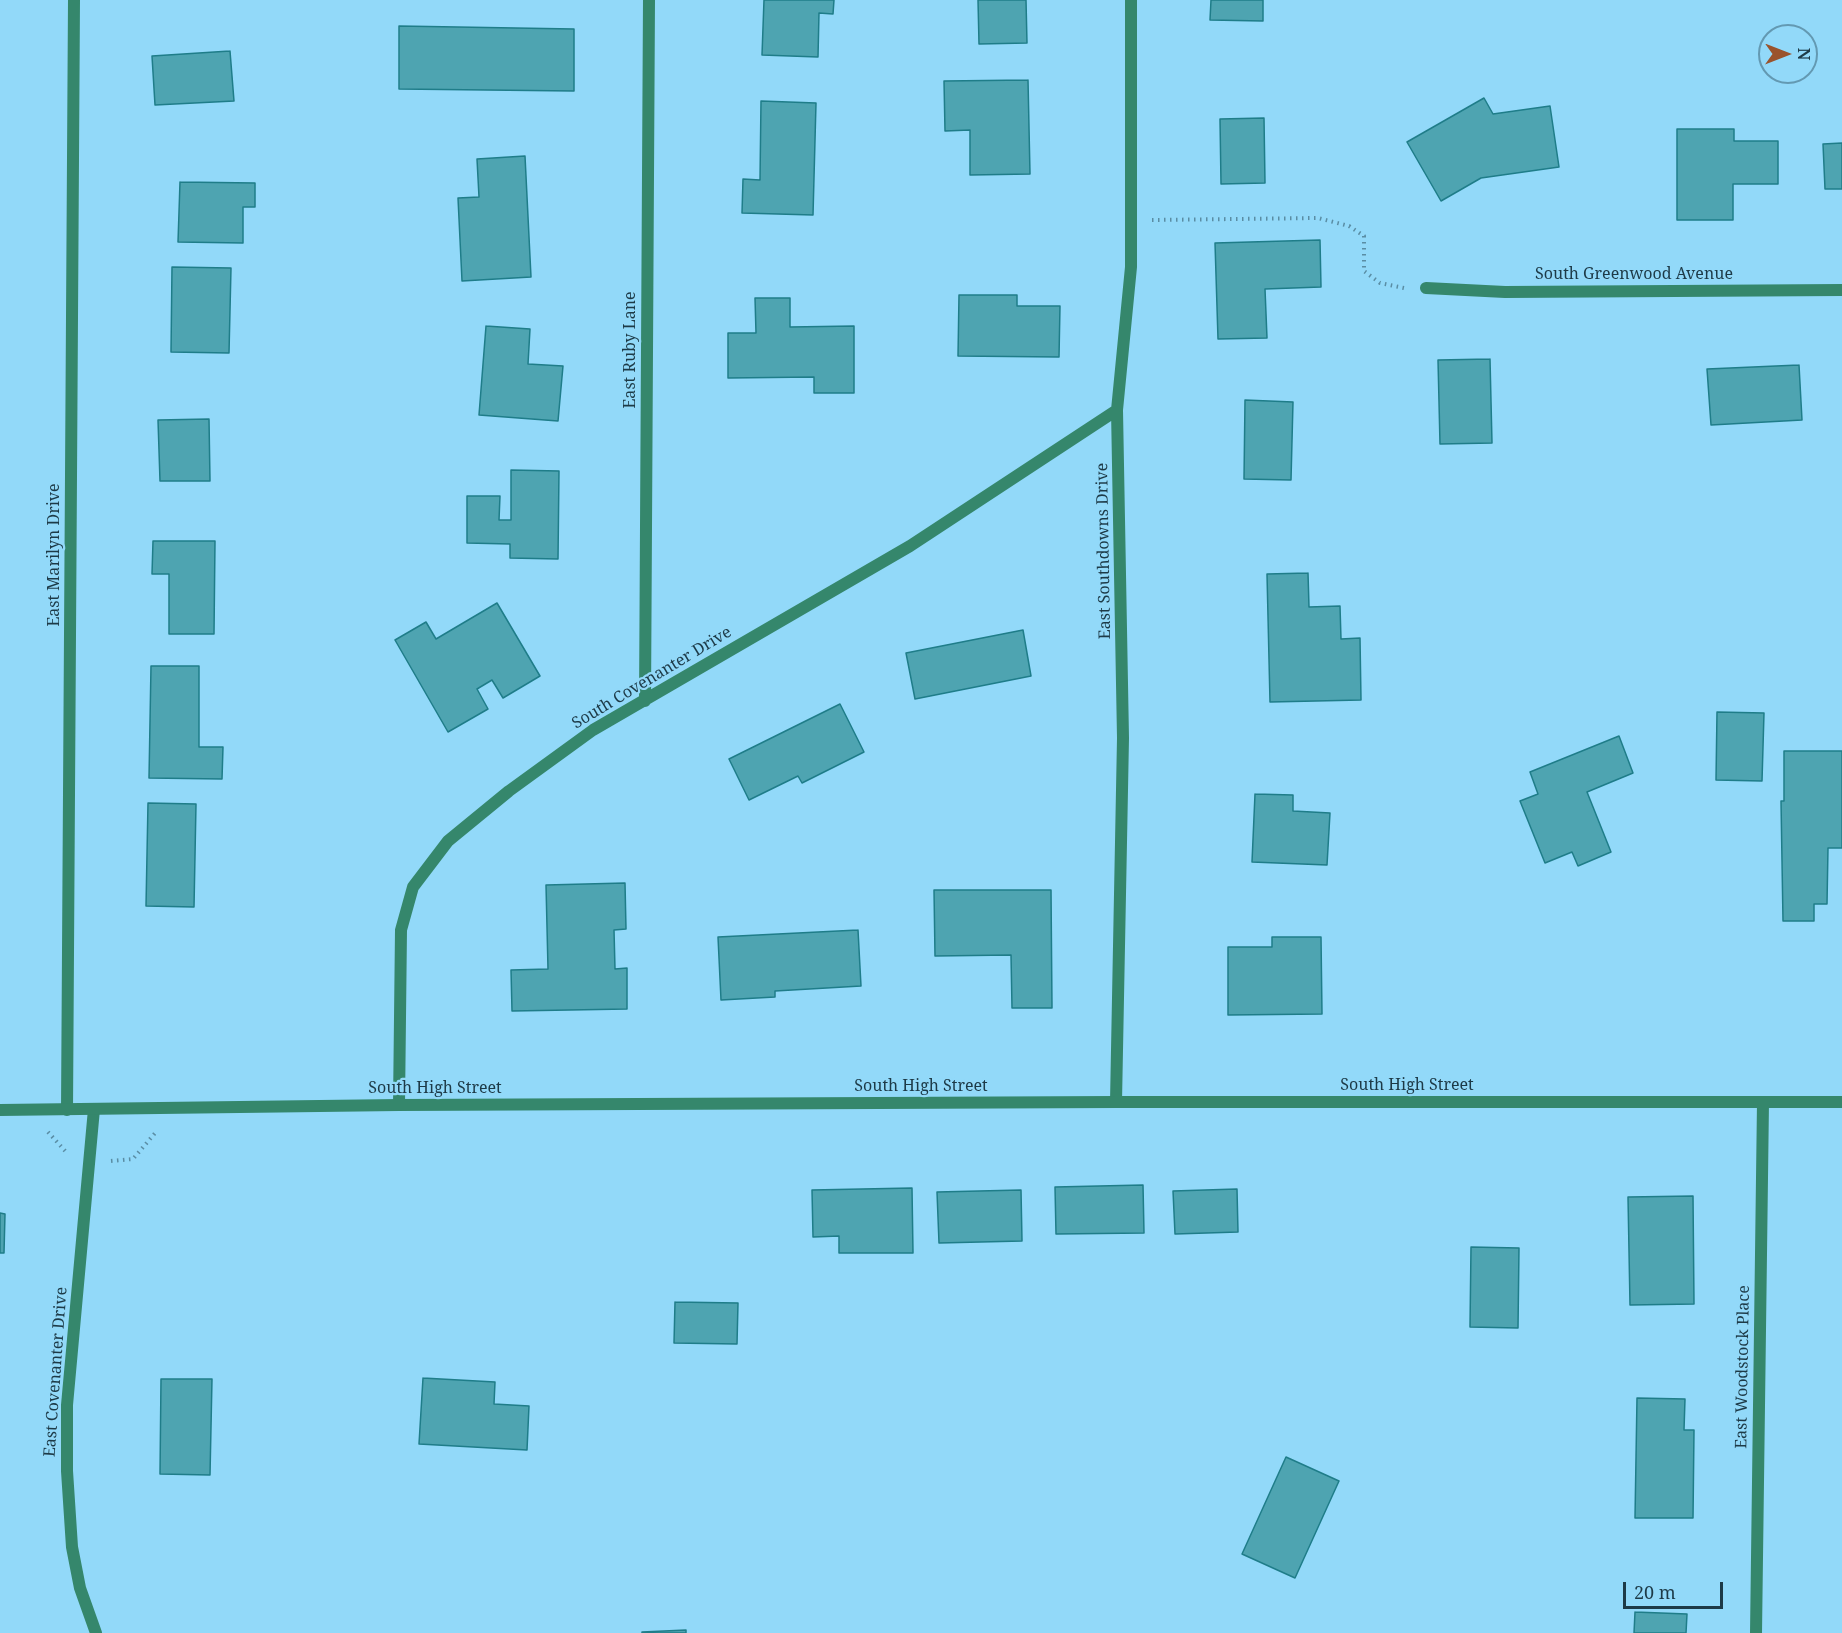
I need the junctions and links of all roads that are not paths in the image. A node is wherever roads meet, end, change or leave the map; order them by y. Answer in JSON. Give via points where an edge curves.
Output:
{"nodes":[{"id":1,"x":74,"y":0,"type":"edge"},
{"id":2,"x":649,"y":0,"type":"edge"},
{"id":3,"x":1131,"y":0,"type":"edge"},
{"id":4,"x":1426,"y":288,"type":"road end"},
{"id":5,"x":1842,"y":291,"type":"edge"},
{"id":6,"x":1117,"y":410,"type":"junction"},
{"id":7,"x":645,"y":701,"type":"junction"},
{"id":8,"x":1116,"y":1101,"type":"junction"},
{"id":9,"x":1763,"y":1102,"type":"junction"},
{"id":10,"x":1842,"y":1102,"type":"edge"},
{"id":11,"x":399,"y":1105,"type":"junction"},
{"id":12,"x":94,"y":1109,"type":"junction"},
{"id":13,"x":0,"y":1110,"type":"edge"},
{"id":14,"x":68,"y":1110,"type":"junction"},
{"id":15,"x":96,"y":1633,"type":"edge"},
{"id":16,"x":1756,"y":1633,"type":"edge"}],
"edges":[{"from":1,"to":14,"type":"street","name":"East Marilyn Drive"},
{"from":2,"to":7,"type":"street","name":"East Ruby Lane"},
{"from":3,"to":6,"type":"street","name":"East Southdowns Drive","via":[[1129,290]]},
{"from":4,"to":5,"type":"street","name":"South Greenwood Avenue","via":[[1505,292]]},
{"from":6,"to":7,"type":"street","name":"South Covenanter Drive","via":[[910,546]]},
{"from":6,"to":8,"type":"street","name":"East Southdowns Drive","via":[[1123,738]]},
{"from":7,"to":11,"type":"street","name":"South Covenanter Drive","via":[[593,730],[509,791],[448,841],[413,887],[401,930]]},
{"from":8,"to":9,"type":"street","name":"South High Street"},
{"from":8,"to":11,"type":"street","name":"South High Street"},
{"from":9,"to":10,"type":"street","name":"South High Street"},
{"from":9,"to":16,"type":"street","name":"East Woodstock Place"},
{"from":11,"to":12,"type":"street","name":"South High Street"},
{"from":12,"to":14,"type":"street","name":"South High Street"},
{"from":12,"to":15,"type":"street","name":"East Covenanter Drive","via":[[68,1405],[67,1472],[72,1547],[80,1588]]},
{"from":13,"to":14,"type":"street","name":"South High Street"}]}
